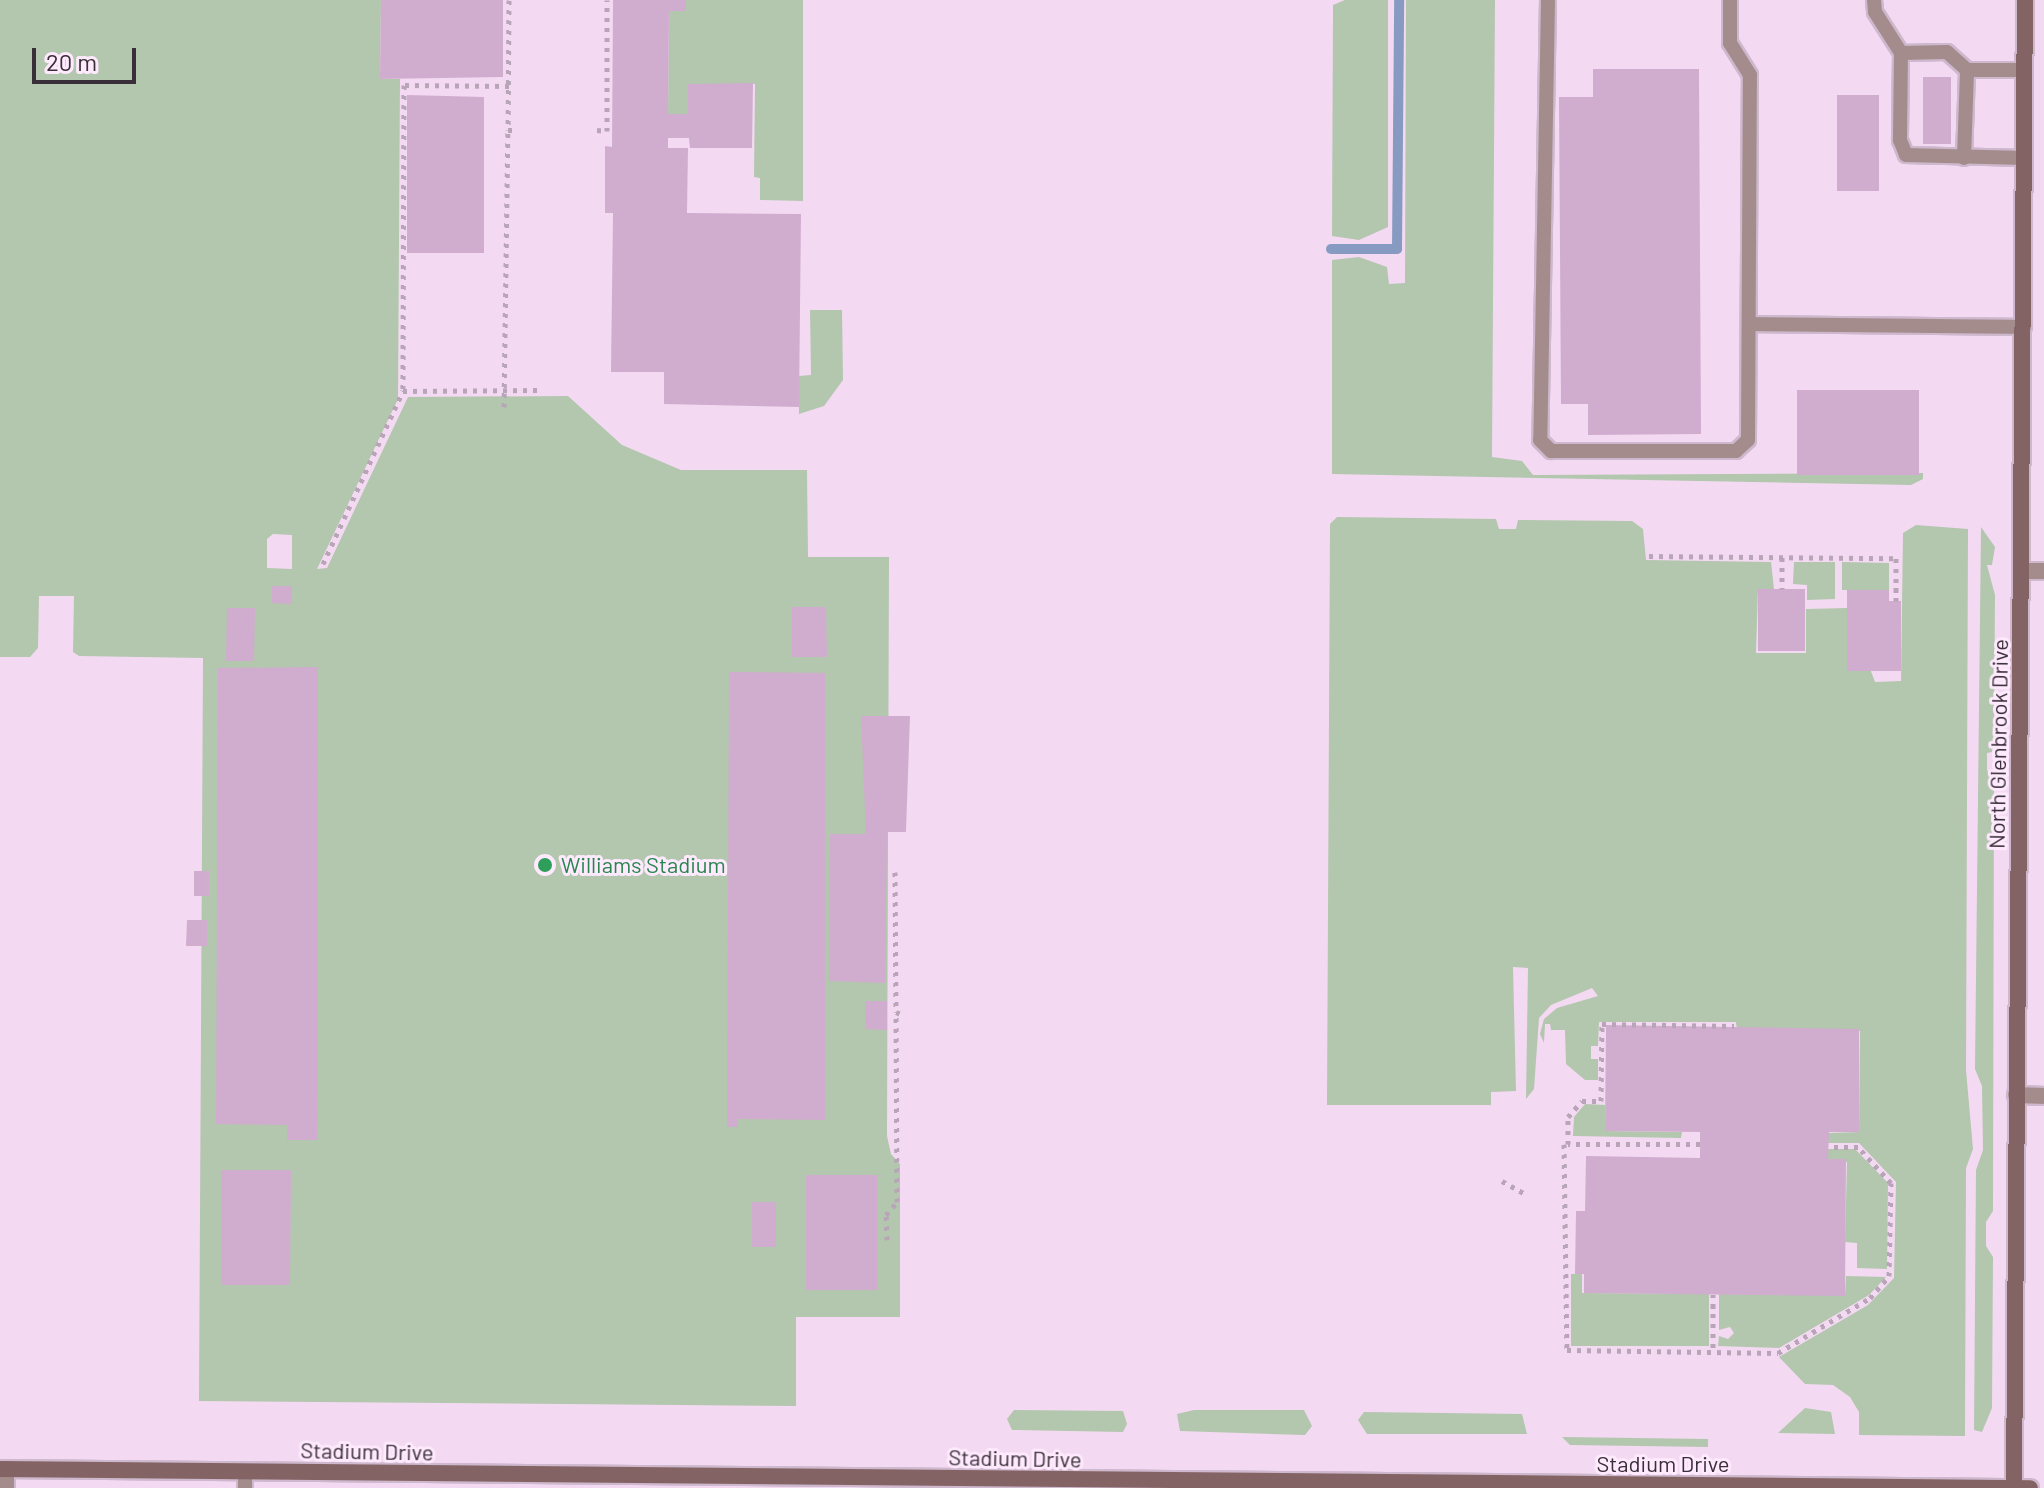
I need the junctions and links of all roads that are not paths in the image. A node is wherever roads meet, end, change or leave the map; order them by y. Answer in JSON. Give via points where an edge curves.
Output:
{"nodes":[{"id":1,"x":1548,"y":0,"type":"edge"},
{"id":2,"x":1730,"y":0,"type":"edge"},
{"id":3,"x":1874,"y":0,"type":"edge"},
{"id":4,"x":2025,"y":0,"type":"edge"},
{"id":5,"x":1901,"y":53,"type":"junction"},
{"id":6,"x":1967,"y":70,"type":"junction"},
{"id":7,"x":2025,"y":70,"type":"junction"},
{"id":8,"x":1964,"y":158,"type":"junction"},
{"id":9,"x":2025,"y":158,"type":"junction"},
{"id":10,"x":1750,"y":324,"type":"junction"},
{"id":11,"x":2024,"y":327,"type":"junction"},
{"id":12,"x":2023,"y":571,"type":"junction"},
{"id":13,"x":2044,"y":571,"type":"edge"},
{"id":14,"x":2016,"y":1095,"type":"junction"},
{"id":15,"x":2044,"y":1096,"type":"edge"},
{"id":16,"x":3,"y":1469,"type":"edge"},
{"id":17,"x":245,"y":1480,"type":"edge"},
{"id":18,"x":466,"y":1481,"type":"edge"},
{"id":19,"x":703,"y":1482,"type":"edge"},
{"id":20,"x":926,"y":1483,"type":"edge"},
{"id":21,"x":1165,"y":1485,"type":"edge"},
{"id":22,"x":1392,"y":1486,"type":"edge"},
{"id":23,"x":6,"y":1488,"type":"edge"},
{"id":24,"x":2014,"y":1488,"type":"edge"},
{"id":25,"x":2030,"y":1488,"type":"edge"}],
"edges":[{"from":1,"to":10,"type":"lane","via":[[1540,440],[1551,451],[1736,451],[1748,440]]},
{"from":2,"to":10,"type":"lane","via":[[1730,43],[1750,75]]},
{"from":3,"to":5,"type":"lane","via":[[1875,12]]},
{"from":4,"to":7,"type":"street","name":"North Glenbrook Drive"},
{"from":5,"to":6,"type":"lane","via":[[1947,52]]},
{"from":5,"to":8,"type":"lane","via":[[1900,140],[1906,155]]},
{"from":6,"to":7,"type":"lane"},
{"from":6,"to":8,"type":"lane"},
{"from":7,"to":9,"type":"street","name":"North Glenbrook Drive"},
{"from":8,"to":9,"type":"lane"},
{"from":9,"to":11,"type":"street","name":"North Glenbrook Drive"},
{"from":10,"to":11,"type":"lane"},
{"from":11,"to":12,"type":"street","name":"North Glenbrook Drive"},
{"from":12,"to":13,"type":"street"},
{"from":12,"to":14,"type":"street","name":"North Glenbrook Drive"},
{"from":14,"to":15,"type":"street"},
{"from":14,"to":24,"type":"street","name":"North Glenbrook Drive"},
{"from":16,"to":17,"type":"street","name":"Stadium Drive"},
{"from":16,"to":23,"type":"street"},
{"from":17,"to":18,"type":"street","name":"Stadium Drive"},
{"from":18,"to":19,"type":"street","name":"Stadium Drive"},
{"from":19,"to":20,"type":"street","name":"Stadium Drive"},
{"from":20,"to":21,"type":"street","name":"Stadium Drive"},
{"from":21,"to":22,"type":"street","name":"Stadium Drive"},
{"from":22,"to":24,"type":"street","name":"Stadium Drive"},
{"from":24,"to":25,"type":"street","name":"Stadium Drive"}]}
